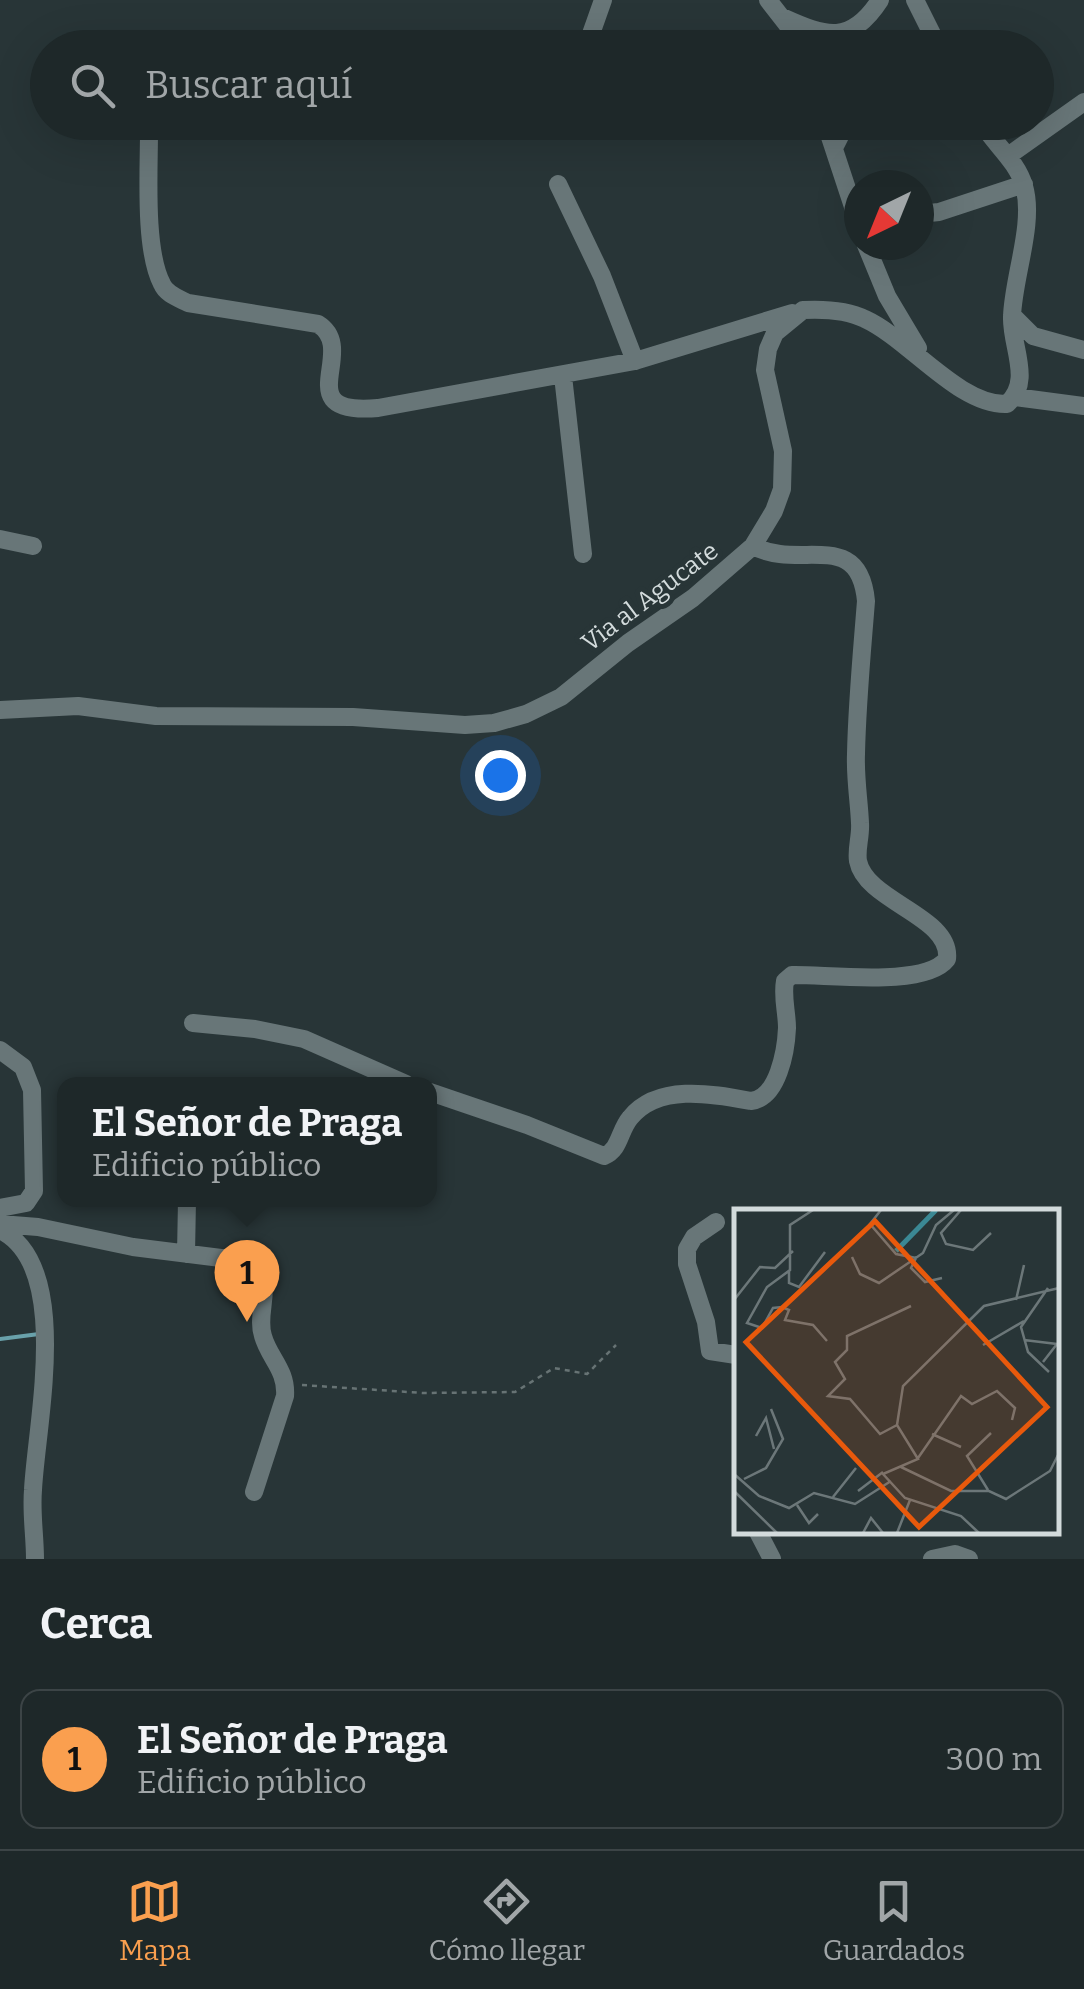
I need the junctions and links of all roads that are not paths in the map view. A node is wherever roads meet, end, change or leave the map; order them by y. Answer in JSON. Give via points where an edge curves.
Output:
{"nodes":[{"id":1,"x":603,"y":0,"type":"edge"},
{"id":2,"x":768,"y":0,"type":"edge"},
{"id":3,"x":880,"y":0,"type":"edge"},
{"id":4,"x":915,"y":0,"type":"edge"},
{"id":5,"x":782,"y":17,"type":"junction"},
{"id":6,"x":592,"y":30,"type":"edge"},
{"id":7,"x":789,"y":30,"type":"edge"},
{"id":8,"x":814,"y":30,"type":"edge"},
{"id":9,"x":852,"y":30,"type":"edge"},
{"id":10,"x":930,"y":30,"type":"edge"},
{"id":11,"x":1084,"y":102,"type":"edge"},
{"id":12,"x":1054,"y":123,"type":"edge"},
{"id":13,"x":149,"y":140,"type":"edge"},
{"id":14,"x":831,"y":140,"type":"edge"},
{"id":15,"x":838,"y":140,"type":"edge"},
{"id":16,"x":995,"y":140,"type":"edge"},
{"id":17,"x":1031,"y":140,"type":"edge"},
{"id":18,"x":834,"y":148,"type":"junction"},
{"id":19,"x":1008,"y":156,"type":"junction"},
{"id":20,"x":844,"y":179,"type":"edge"},
{"id":21,"x":558,"y":184,"type":"dead end"},
{"id":22,"x":1024,"y":184,"type":"junction"},
{"id":23,"x":934,"y":212,"type":"edge"},
{"id":24,"x":872,"y":260,"type":"edge"},
{"id":25,"x":802,"y":310,"type":"junction"},
{"id":26,"x":1012,"y":315,"type":"junction"},
{"id":27,"x":1084,"y":350,"type":"edge"},
{"id":28,"x":634,"y":361,"type":"junction"},
{"id":29,"x":938,"y":370,"type":"junction"},
{"id":30,"x":563,"y":376,"type":"junction"},
{"id":31,"x":1015,"y":398,"type":"junction"},
{"id":32,"x":1084,"y":406,"type":"edge"},
{"id":33,"x":0,"y":539,"type":"edge"},
{"id":34,"x":33,"y":546,"type":"dead end"},
{"id":35,"x":754,"y":546,"type":"junction"},
{"id":36,"x":582,"y":554,"type":"dead end"},
{"id":37,"x":0,"y":710,"type":"edge"},
{"id":38,"x":193,"y":1023,"type":"dead end"},
{"id":39,"x":0,"y":1050,"type":"edge"},
{"id":40,"x":390,"y":1077,"type":"edge"},
{"id":41,"x":437,"y":1094,"type":"edge"},
{"id":42,"x":187,"y":1207,"type":"edge"},
{"id":43,"x":0,"y":1208,"type":"edge"},
{"id":44,"x":716,"y":1222,"type":"dead end"},
{"id":45,"x":0,"y":1227,"type":"edge"},
{"id":46,"x":186,"y":1254,"type":"junction"},
{"id":47,"x":734,"y":1354,"type":"edge"},
{"id":48,"x":254,"y":1492,"type":"dead end"},
{"id":49,"x":759,"y":1534,"type":"edge"},
{"id":50,"x":36,"y":1559,"type":"edge"},
{"id":51,"x":772,"y":1559,"type":"edge"},
{"id":52,"x":932,"y":1559,"type":"edge"},
{"id":53,"x":969,"y":1559,"type":"edge"}],
"edges":[{"from":1,"to":6,"type":"street"},
{"from":2,"to":5,"type":"street"},
{"from":3,"to":9,"type":"street"},
{"from":4,"to":10,"type":"street"},
{"from":5,"to":7,"type":"street"},
{"from":5,"to":8,"type":"street"},
{"from":11,"to":12,"type":"street"},
{"from":13,"to":30,"type":"street","via":[[152,246],[162,284],[188,302],[327,330],[328,384],[343,408],[378,408]]},
{"from":14,"to":18,"type":"street"},
{"from":15,"to":18,"type":"street"},
{"from":16,"to":19,"type":"street"},
{"from":17,"to":19,"type":"street"},
{"from":18,"to":20,"type":"street"},
{"from":19,"to":22,"type":"street"},
{"from":21,"to":28,"type":"street"},
{"from":22,"to":23,"type":"street"},
{"from":22,"to":26,"type":"street","via":[[1026,223]]},
{"from":24,"to":29,"type":"street","via":[[913,342]]},
{"from":25,"to":28,"type":"street"},
{"from":25,"to":29,"type":"street","via":[[864,318]]},
{"from":25,"to":35,"type":"street","name":"Via al Agucate","via":[[784,323],[768,349],[782,489]]},
{"from":26,"to":27,"type":"street","via":[[1032,336]]},
{"from":26,"to":31,"type":"street","via":[[1020,377]]},
{"from":28,"to":30,"type":"street"},
{"from":29,"to":31,"type":"street","via":[[983,400],[1007,404]]},
{"from":30,"to":36,"type":"street"},
{"from":31,"to":32,"type":"street"},
{"from":33,"to":34,"type":"street"},
{"from":35,"to":37,"type":"street","name":"Via al Agucate","via":[[561,697],[494,723],[156,716],[78,706]]},
{"from":35,"to":41,"type":"street","via":[[780,557],[836,557],[864,579],[858,864],[881,891],[939,934],[948,950],[942,966],[901,975],[792,976],[783,992],[782,1056],[767,1095],[752,1101],[668,1095],[629,1118],[614,1150],[604,1156]]},
{"from":38,"to":40,"type":"street","via":[[304,1039]]},
{"from":39,"to":43,"type":"street","via":[[24,1067],[32,1090],[34,1190],[26,1203]]},
{"from":42,"to":46,"type":"street"},
{"from":44,"to":47,"type":"street","via":[[694,1237],[687,1264],[710,1351]]},
{"from":45,"to":46,"type":"street","via":[[38,1227]]},
{"from":45,"to":50,"type":"street","via":[[25,1250],[38,1277],[44,1323],[32,1493]]},
{"from":46,"to":48,"type":"street","via":[[237,1260],[262,1279],[260,1326],[286,1396]]},
{"from":49,"to":51,"type":"street"},
{"from":52,"to":53,"type":"street"}]}
